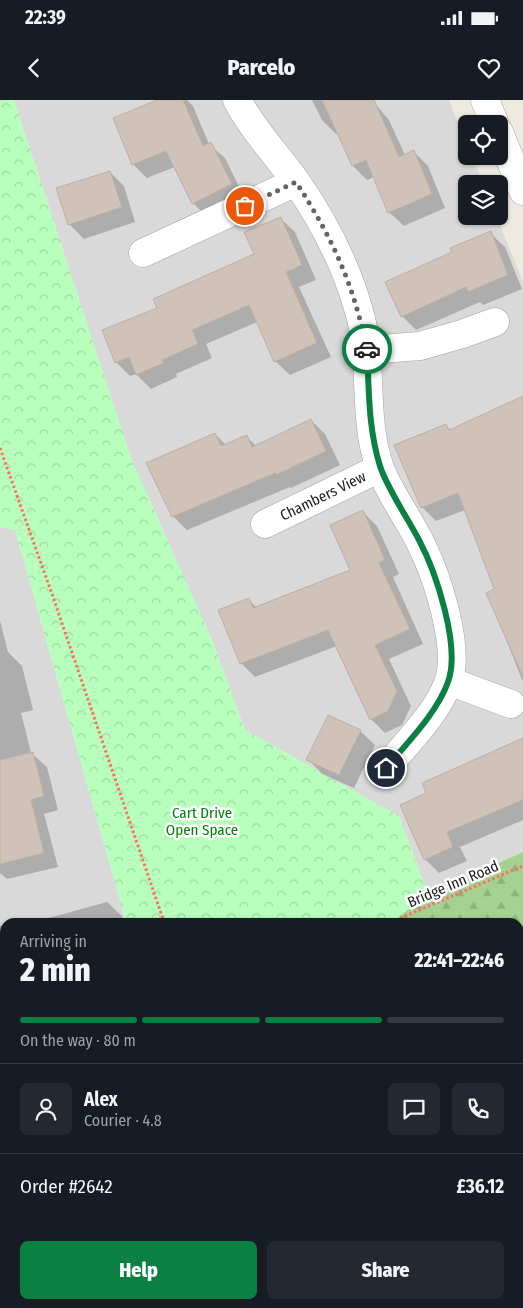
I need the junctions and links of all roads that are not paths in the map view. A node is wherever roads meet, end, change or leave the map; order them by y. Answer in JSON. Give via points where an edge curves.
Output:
{"nodes":[{"id":1,"x":237,"y":100,"type":"edge"},
{"id":2,"x":486,"y":100,"type":"edge"},
{"id":3,"x":492,"y":115,"type":"edge"},
{"id":4,"x":508,"y":154,"type":"edge"},
{"id":5,"x":296,"y":182,"type":"junction"},
{"id":6,"x":523,"y":191,"type":"edge"},
{"id":7,"x":143,"y":253,"type":"dead end"},
{"id":8,"x":495,"y":322,"type":"dead end"},
{"id":9,"x":367,"y":350,"type":"junction"},
{"id":10,"x":380,"y":468,"type":"junction"},
{"id":11,"x":265,"y":524,"type":"dead end"},
{"id":12,"x":448,"y":681,"type":"junction"},
{"id":13,"x":511,"y":704,"type":"dead end"},
{"id":14,"x":386,"y":768,"type":"dead end"}],
"edges":[{"from":1,"to":5,"type":"street","name":"Chambers View"},
{"from":2,"to":3,"type":"street"},
{"from":4,"to":6,"type":"street"},
{"from":5,"to":7,"type":"street"},
{"from":5,"to":9,"type":"street","name":"Chambers View","via":[[324,225],[347,275]]},
{"from":8,"to":9,"type":"street","via":[[420,346]]},
{"from":9,"to":10,"type":"street","name":"Chambers View","via":[[372,432]]},
{"from":10,"to":11,"type":"street","name":"Chambers View"},
{"from":10,"to":12,"type":"street","name":"Chambers View","via":[[422,546],[437,582],[448,622],[452,665]]},
{"from":12,"to":13,"type":"street"},
{"from":12,"to":14,"type":"street","name":"Chambers View","via":[[420,727]]}]}
